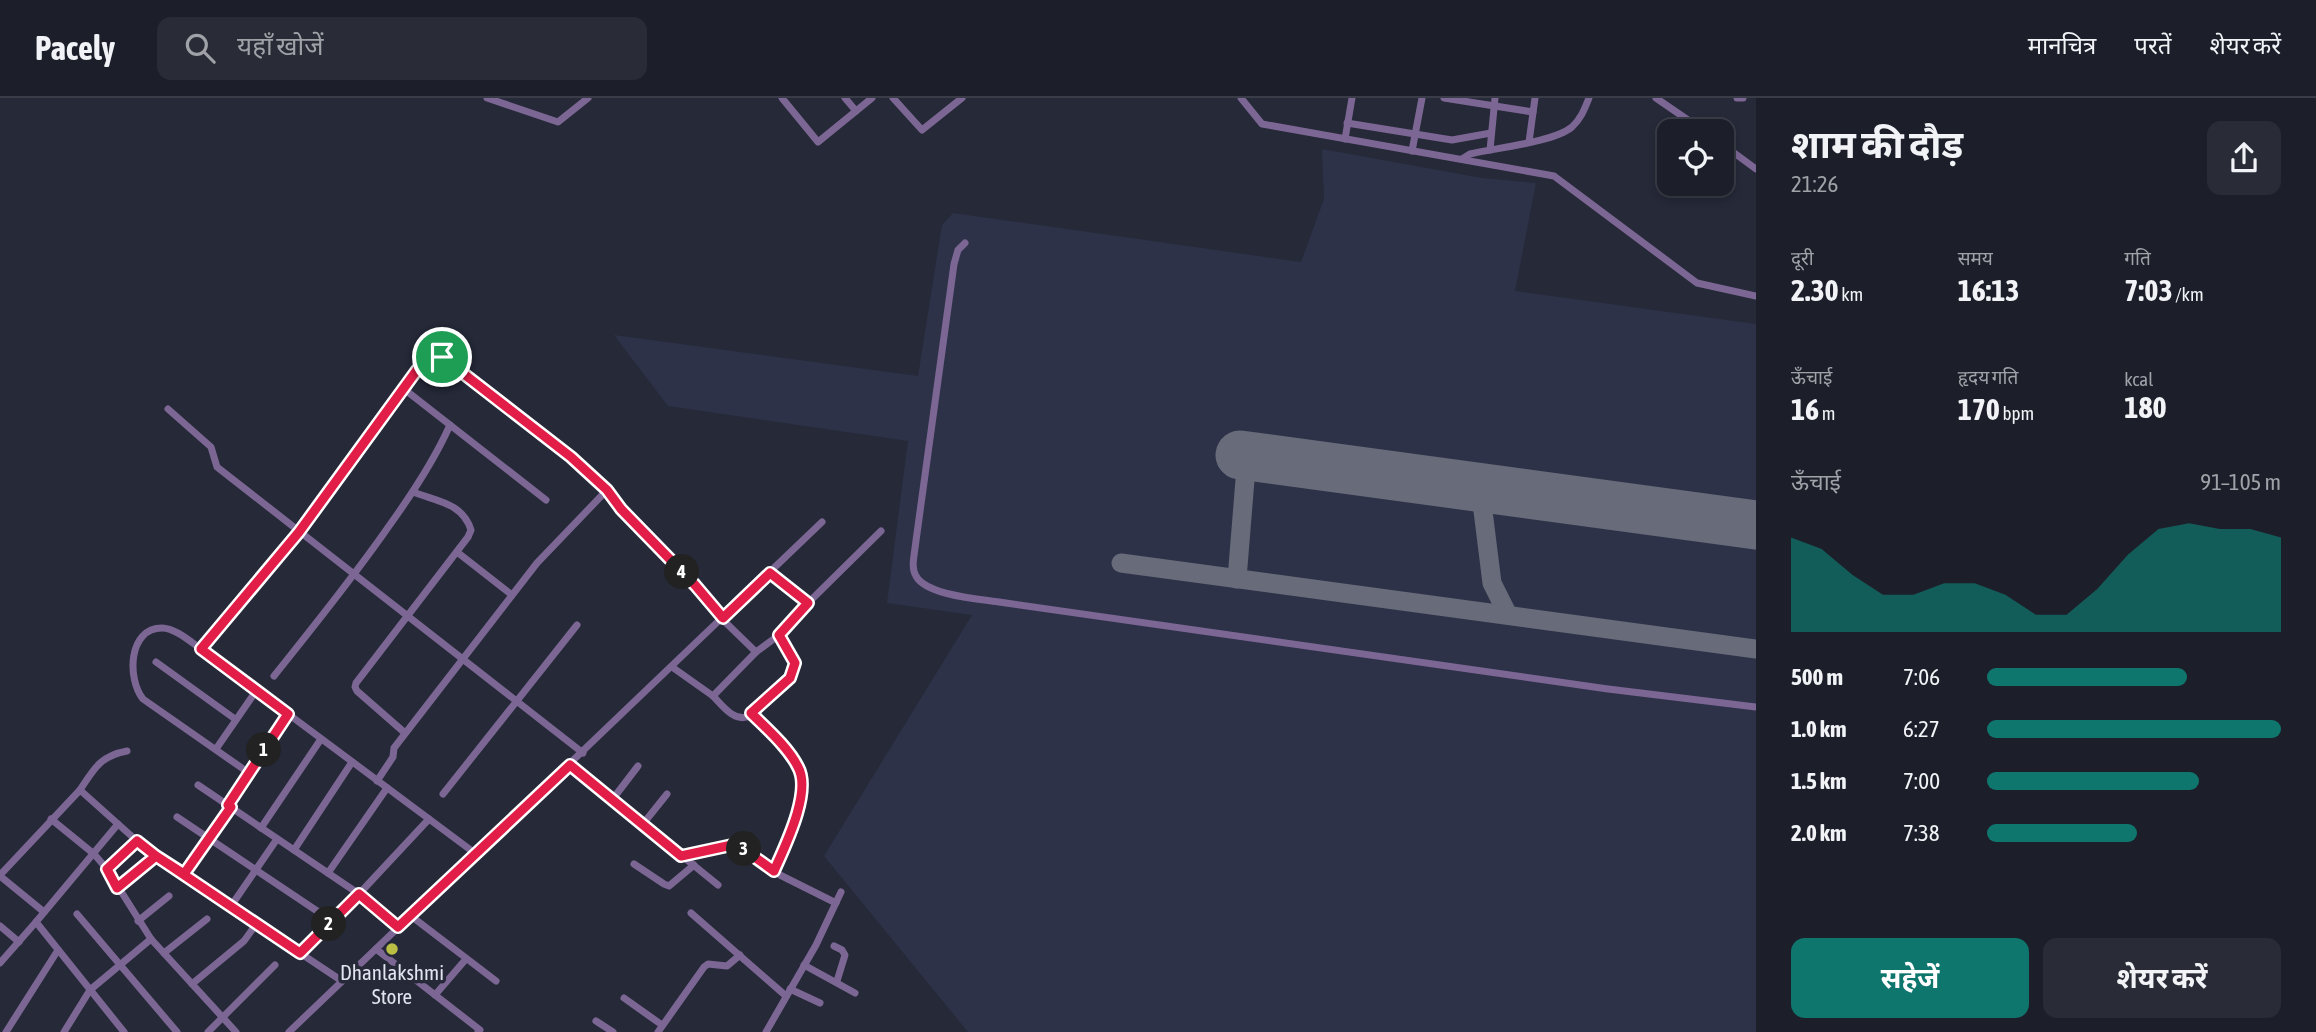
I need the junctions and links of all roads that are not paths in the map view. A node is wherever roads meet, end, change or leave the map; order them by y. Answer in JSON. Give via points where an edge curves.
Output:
{"nodes":[{"id":1,"x":487,"y":98,"type":"edge"},
{"id":2,"x":570,"y":98,"type":"edge"},
{"id":3,"x":588,"y":98,"type":"edge"},
{"id":4,"x":782,"y":98,"type":"edge"},
{"id":5,"x":845,"y":98,"type":"edge"},
{"id":6,"x":872,"y":98,"type":"edge"},
{"id":7,"x":893,"y":98,"type":"edge"},
{"id":8,"x":1241,"y":98,"type":"edge"},
{"id":9,"x":1352,"y":98,"type":"edge"},
{"id":10,"x":1422,"y":98,"type":"edge"},
{"id":11,"x":1444,"y":98,"type":"edge"},
{"id":12,"x":1535,"y":98,"type":"edge"},
{"id":13,"x":1589,"y":98,"type":"edge"},
{"id":14,"x":1656,"y":98,"type":"edge"},
{"id":15,"x":1737,"y":98,"type":"edge"},
{"id":16,"x":1743,"y":98,"type":"edge"},
{"id":17,"x":959,"y":99,"type":"edge"},
{"id":18,"x":1495,"y":102,"type":"edge"},
{"id":19,"x":578,"y":106,"type":"junction"},
{"id":20,"x":856,"y":111,"type":"junction"},
{"id":21,"x":1533,"y":112,"type":"junction"},
{"id":22,"x":1687,"y":119,"type":"edge"},
{"id":23,"x":1348,"y":122,"type":"junction"},
{"id":24,"x":1491,"y":133,"type":"junction"},
{"id":25,"x":1415,"y":135,"type":"junction"},
{"id":26,"x":1345,"y":139,"type":"junction"},
{"id":27,"x":1530,"y":142,"type":"junction"},
{"id":28,"x":1490,"y":149,"type":"junction"},
{"id":29,"x":1412,"y":151,"type":"junction"},
{"id":30,"x":1734,"y":153,"type":"edge"},
{"id":31,"x":1462,"y":160,"type":"junction"},
{"id":32,"x":1756,"y":169,"type":"edge"},
{"id":33,"x":965,"y":243,"type":"dead end"},
{"id":34,"x":1756,"y":296,"type":"edge"},
{"id":35,"x":404,"y":389,"type":"junction"},
{"id":36,"x":168,"y":409,"type":"dead end"},
{"id":37,"x":450,"y":425,"type":"junction"},
{"id":38,"x":607,"y":490,"type":"junction"},
{"id":39,"x":413,"y":492,"type":"junction"},
{"id":40,"x":546,"y":500,"type":"dead end"},
{"id":41,"x":822,"y":522,"type":"dead end"},
{"id":42,"x":881,"y":531,"type":"dead end"},
{"id":43,"x":299,"y":532,"type":"junction"},
{"id":44,"x":457,"y":552,"type":"junction"},
{"id":45,"x":770,"y":573,"type":"junction"},
{"id":46,"x":355,"y":575,"type":"junction"},
{"id":47,"x":512,"y":595,"type":"junction"},
{"id":48,"x":808,"y":603,"type":"junction"},
{"id":49,"x":408,"y":617,"type":"junction"},
{"id":50,"x":722,"y":618,"type":"junction"},
{"id":51,"x":577,"y":625,"type":"dead end"},
{"id":52,"x":779,"y":635,"type":"junction"},
{"id":53,"x":201,"y":649,"type":"junction"},
{"id":54,"x":756,"y":652,"type":"junction"},
{"id":55,"x":463,"y":659,"type":"junction"},
{"id":56,"x":156,"y":662,"type":"dead end"},
{"id":57,"x":672,"y":667,"type":"junction"},
{"id":58,"x":274,"y":676,"type":"dead end"},
{"id":59,"x":256,"y":691,"type":"junction"},
{"id":60,"x":713,"y":696,"type":"junction"},
{"id":61,"x":517,"y":701,"type":"junction"},
{"id":62,"x":1756,"y":707,"type":"edge"},
{"id":63,"x":751,"y":713,"type":"junction"},
{"id":64,"x":288,"y":714,"type":"junction"},
{"id":65,"x":235,"y":719,"type":"junction"},
{"id":66,"x":405,"y":733,"type":"junction"},
{"id":67,"x":321,"y":739,"type":"junction"},
{"id":68,"x":216,"y":749,"type":"junction"},
{"id":69,"x":127,"y":751,"type":"dead end"},
{"id":70,"x":583,"y":753,"type":"junction"},
{"id":71,"x":352,"y":762,"type":"junction"},
{"id":72,"x":570,"y":765,"type":"junction"},
{"id":73,"x":638,"y":766,"type":"dead end"},
{"id":74,"x":249,"y":773,"type":"junction"},
{"id":75,"x":377,"y":781,"type":"junction"},
{"id":76,"x":198,"y":785,"type":"dead end"},
{"id":77,"x":387,"y":788,"type":"junction"},
{"id":78,"x":80,"y":790,"type":"junction"},
{"id":79,"x":443,"y":794,"type":"dead end"},
{"id":80,"x":667,"y":794,"type":"dead end"},
{"id":81,"x":612,"y":800,"type":"junction"},
{"id":82,"x":229,"y":806,"type":"junction"},
{"id":83,"x":177,"y":817,"type":"dead end"},
{"id":84,"x":51,"y":819,"type":"junction"},
{"id":85,"x":429,"y":819,"type":"junction"},
{"id":86,"x":118,"y":824,"type":"junction"},
{"id":87,"x":642,"y":824,"type":"junction"},
{"id":88,"x":261,"y":828,"type":"junction"},
{"id":89,"x":209,"y":839,"type":"junction"},
{"id":90,"x":277,"y":839,"type":"junction"},
{"id":91,"x":137,"y":841,"type":"junction"},
{"id":92,"x":294,"y":850,"type":"junction"},
{"id":93,"x":476,"y":854,"type":"junction"},
{"id":94,"x":94,"y":855,"type":"junction"},
{"id":95,"x":156,"y":856,"type":"junction"},
{"id":96,"x":681,"y":856,"type":"junction"},
{"id":97,"x":634,"y":864,"type":"dead end"},
{"id":98,"x":694,"y":865,"type":"junction"},
{"id":99,"x":107,"y":869,"type":"junction"},
{"id":100,"x":255,"y":870,"type":"junction"},
{"id":101,"x":774,"y":871,"type":"junction"},
{"id":102,"x":328,"y":873,"type":"junction"},
{"id":103,"x":184,"y":874,"type":"junction"},
{"id":104,"x":0,"y":875,"type":"edge"},
{"id":105,"x":718,"y":885,"type":"dead end"},
{"id":106,"x":117,"y":888,"type":"junction"},
{"id":107,"x":841,"y":892,"type":"dead end"},
{"id":108,"x":359,"y":894,"type":"junction"},
{"id":109,"x":169,"y":896,"type":"dead end"},
{"id":110,"x":836,"y":903,"type":"junction"},
{"id":111,"x":231,"y":906,"type":"junction"},
{"id":112,"x":44,"y":912,"type":"junction"},
{"id":113,"x":691,"y":913,"type":"dead end"},
{"id":114,"x":77,"y":914,"type":"dead end"},
{"id":115,"x":411,"y":916,"type":"junction"},
{"id":116,"x":207,"y":919,"type":"dead end"},
{"id":117,"x":138,"y":921,"type":"junction"},
{"id":118,"x":332,"y":921,"type":"junction"},
{"id":119,"x":36,"y":922,"type":"junction"},
{"id":120,"x":257,"y":923,"type":"junction"},
{"id":121,"x":0,"y":926,"type":"edge"},
{"id":122,"x":398,"y":927,"type":"junction"},
{"id":123,"x":151,"y":939,"type":"junction"},
{"id":124,"x":19,"y":942,"type":"junction"},
{"id":125,"x":834,"y":946,"type":"dead end"},
{"id":126,"x":376,"y":949,"type":"junction"},
{"id":127,"x":58,"y":950,"type":"junction"},
{"id":128,"x":164,"y":953,"type":"junction"},
{"id":129,"x":300,"y":953,"type":"junction"},
{"id":130,"x":740,"y":956,"type":"junction"},
{"id":131,"x":466,"y":959,"type":"junction"},
{"id":132,"x":0,"y":963,"type":"edge"},
{"id":133,"x":119,"y":965,"type":"junction"},
{"id":134,"x":275,"y":965,"type":"dead end"},
{"id":135,"x":804,"y":965,"type":"junction"},
{"id":136,"x":342,"y":981,"type":"junction"},
{"id":137,"x":496,"y":981,"type":"dead end"},
{"id":138,"x":837,"y":981,"type":"junction"},
{"id":139,"x":192,"y":984,"type":"junction"},
{"id":140,"x":90,"y":990,"type":"junction"},
{"id":141,"x":788,"y":992,"type":"junction"},
{"id":142,"x":855,"y":993,"type":"dead end"},
{"id":143,"x":435,"y":995,"type":"junction"},
{"id":144,"x":624,"y":998,"type":"dead end"},
{"id":145,"x":820,"y":1003,"type":"dead end"},
{"id":146,"x":223,"y":1018,"type":"junction"},
{"id":147,"x":596,"y":1021,"type":"dead end"},
{"id":148,"x":660,"y":1029,"type":"edge"},
{"id":149,"x":11,"y":1031,"type":"edge"},
{"id":150,"x":64,"y":1032,"type":"edge"},
{"id":151,"x":124,"y":1032,"type":"edge"},
{"id":152,"x":177,"y":1032,"type":"edge"},
{"id":153,"x":208,"y":1032,"type":"edge"},
{"id":154,"x":236,"y":1032,"type":"edge"},
{"id":155,"x":289,"y":1032,"type":"edge"},
{"id":156,"x":478,"y":1032,"type":"edge"},
{"id":157,"x":613,"y":1032,"type":"edge"},
{"id":158,"x":766,"y":1032,"type":"edge"}],
"edges":[{"from":1,"to":19,"type":"street","via":[[558,122]]},
{"from":2,"to":19,"type":"street"},
{"from":3,"to":19,"type":"street"},
{"from":4,"to":20,"type":"street","via":[[818,142]]},
{"from":5,"to":20,"type":"street"},
{"from":6,"to":20,"type":"street"},
{"from":7,"to":17,"type":"street","via":[[922,130]]},
{"from":8,"to":26,"type":"street","via":[[1262,124]]},
{"from":9,"to":23,"type":"street"},
{"from":10,"to":25,"type":"street"},
{"from":11,"to":18,"type":"street"},
{"from":12,"to":21,"type":"street"},
{"from":13,"to":27,"type":"street","via":[[1567,131]]},
{"from":14,"to":22,"type":"street"},
{"from":15,"to":16,"type":"street"},
{"from":18,"to":21,"type":"street"},
{"from":18,"to":24,"type":"street"},
{"from":21,"to":27,"type":"street"},
{"from":23,"to":25,"type":"street"},
{"from":23,"to":26,"type":"street"},
{"from":24,"to":25,"type":"street","via":[[1452,140]]},
{"from":24,"to":28,"type":"street"},
{"from":25,"to":29,"type":"street"},
{"from":26,"to":29,"type":"street"},
{"from":27,"to":28,"type":"street"},
{"from":28,"to":31,"type":"street"},
{"from":29,"to":31,"type":"street"},
{"from":30,"to":32,"type":"street"},
{"from":31,"to":34,"type":"street","via":[[1554,176],[1697,283]]},
{"from":33,"to":62,"type":"street","via":[[954,264],[915,548],[916,577],[928,587],[999,602]]},
{"from":35,"to":37,"type":"street"},
{"from":35,"to":38,"type":"street","via":[[425,359],[436,354],[562,449]]},
{"from":35,"to":43,"type":"street"},
{"from":36,"to":43,"type":"street","via":[[211,447],[217,467]]},
{"from":37,"to":39,"type":"street"},
{"from":37,"to":40,"type":"street"},
{"from":38,"to":47,"type":"street"},
{"from":38,"to":50,"type":"street"},
{"from":39,"to":44,"type":"street","via":[[457,508],[468,519],[471,530]]},
{"from":39,"to":46,"type":"street"},
{"from":41,"to":45,"type":"street"},
{"from":42,"to":48,"type":"street"},
{"from":43,"to":46,"type":"street"},
{"from":43,"to":53,"type":"street"},
{"from":44,"to":47,"type":"street"},
{"from":44,"to":49,"type":"street"},
{"from":45,"to":48,"type":"street"},
{"from":45,"to":50,"type":"street"},
{"from":46,"to":49,"type":"street"},
{"from":46,"to":58,"type":"street"},
{"from":47,"to":55,"type":"street"},
{"from":48,"to":52,"type":"street"},
{"from":49,"to":55,"type":"street"},
{"from":49,"to":66,"type":"street","via":[[355,687]]},
{"from":50,"to":54,"type":"street"},
{"from":50,"to":57,"type":"street"},
{"from":51,"to":61,"type":"street"},
{"from":52,"to":54,"type":"street"},
{"from":52,"to":63,"type":"street","via":[[792,655],[794,670]]},
{"from":53,"to":59,"type":"street"},
{"from":53,"to":68,"type":"street","via":[[169,629],[150,631],[140,639],[132,665],[134,679],[143,699]]},
{"from":54,"to":60,"type":"street"},
{"from":55,"to":61,"type":"street"},
{"from":55,"to":66,"type":"street"},
{"from":56,"to":65,"type":"street"},
{"from":57,"to":60,"type":"street"},
{"from":57,"to":70,"type":"street"},
{"from":59,"to":64,"type":"street"},
{"from":59,"to":65,"type":"street"},
{"from":60,"to":63,"type":"street","via":[[735,716]]},
{"from":61,"to":70,"type":"street"},
{"from":61,"to":79,"type":"street"},
{"from":63,"to":101,"type":"street","via":[[796,764],[802,779],[802,795]]},
{"from":64,"to":67,"type":"street"},
{"from":64,"to":74,"type":"street"},
{"from":65,"to":68,"type":"street"},
{"from":66,"to":75,"type":"street"},
{"from":67,"to":71,"type":"street"},
{"from":67,"to":88,"type":"street"},
{"from":68,"to":74,"type":"street"},
{"from":69,"to":78,"type":"street","via":[[100,761]]},
{"from":70,"to":72,"type":"street"},
{"from":71,"to":75,"type":"street"},
{"from":71,"to":92,"type":"street"},
{"from":72,"to":81,"type":"street"},
{"from":72,"to":93,"type":"street"},
{"from":73,"to":81,"type":"street"},
{"from":74,"to":82,"type":"street"},
{"from":75,"to":77,"type":"street"},
{"from":76,"to":82,"type":"street"},
{"from":77,"to":85,"type":"street"},
{"from":77,"to":102,"type":"street"},
{"from":78,"to":84,"type":"street"},
{"from":78,"to":86,"type":"street"},
{"from":80,"to":87,"type":"street"},
{"from":81,"to":87,"type":"street"},
{"from":82,"to":88,"type":"street"},
{"from":82,"to":89,"type":"street"},
{"from":83,"to":89,"type":"street"},
{"from":84,"to":94,"type":"street"},
{"from":84,"to":104,"type":"street"},
{"from":85,"to":93,"type":"street"},
{"from":85,"to":108,"type":"street"},
{"from":86,"to":91,"type":"street"},
{"from":86,"to":94,"type":"street"},
{"from":87,"to":96,"type":"street"},
{"from":88,"to":90,"type":"street"},
{"from":89,"to":100,"type":"street"},
{"from":89,"to":103,"type":"street"},
{"from":90,"to":92,"type":"street"},
{"from":90,"to":100,"type":"street"},
{"from":91,"to":95,"type":"street"},
{"from":91,"to":99,"type":"street"},
{"from":92,"to":102,"type":"street"},
{"from":93,"to":115,"type":"street"},
{"from":94,"to":99,"type":"street"},
{"from":94,"to":112,"type":"street"},
{"from":95,"to":103,"type":"street"},
{"from":95,"to":106,"type":"street"},
{"from":96,"to":98,"type":"street"},
{"from":96,"to":101,"type":"street","via":[[732,845]]},
{"from":97,"to":98,"type":"street","via":[[670,886]]},
{"from":98,"to":105,"type":"street"},
{"from":99,"to":106,"type":"street"},
{"from":100,"to":111,"type":"street"},
{"from":100,"to":118,"type":"street"},
{"from":101,"to":110,"type":"street"},
{"from":102,"to":108,"type":"street"},
{"from":103,"to":111,"type":"street"},
{"from":104,"to":112,"type":"street"},
{"from":106,"to":117,"type":"street"},
{"from":107,"to":110,"type":"street"},
{"from":108,"to":118,"type":"street"},
{"from":108,"to":122,"type":"street"},
{"from":109,"to":117,"type":"street"},
{"from":110,"to":135,"type":"street"},
{"from":111,"to":120,"type":"street"},
{"from":112,"to":119,"type":"street"},
{"from":113,"to":130,"type":"street"},
{"from":114,"to":133,"type":"street"},
{"from":115,"to":122,"type":"street"},
{"from":115,"to":131,"type":"street"},
{"from":116,"to":128,"type":"street"},
{"from":117,"to":123,"type":"street"},
{"from":118,"to":129,"type":"street"},
{"from":119,"to":124,"type":"street"},
{"from":119,"to":127,"type":"street"},
{"from":120,"to":129,"type":"street"},
{"from":120,"to":139,"type":"street","via":[[244,941]]},
{"from":121,"to":124,"type":"street"},
{"from":122,"to":126,"type":"street"},
{"from":123,"to":128,"type":"street"},
{"from":123,"to":133,"type":"street"},
{"from":124,"to":132,"type":"street"},
{"from":125,"to":138,"type":"street","via":[[845,955]]},
{"from":126,"to":136,"type":"street"},
{"from":126,"to":143,"type":"street"},
{"from":127,"to":140,"type":"street"},
{"from":127,"to":149,"type":"street"},
{"from":128,"to":139,"type":"street"},
{"from":129,"to":136,"type":"street"},
{"from":130,"to":141,"type":"street"},
{"from":130,"to":148,"type":"street","via":[[727,966],[704,967]]},
{"from":131,"to":137,"type":"street"},
{"from":131,"to":143,"type":"street"},
{"from":133,"to":140,"type":"street"},
{"from":133,"to":152,"type":"street"},
{"from":134,"to":146,"type":"street"},
{"from":135,"to":138,"type":"street"},
{"from":135,"to":141,"type":"street"},
{"from":136,"to":155,"type":"street"},
{"from":138,"to":142,"type":"street"},
{"from":139,"to":146,"type":"street"},
{"from":140,"to":150,"type":"street"},
{"from":140,"to":151,"type":"street"},
{"from":141,"to":145,"type":"street"},
{"from":141,"to":158,"type":"street"},
{"from":143,"to":156,"type":"street"},
{"from":144,"to":148,"type":"street"},
{"from":146,"to":153,"type":"street"},
{"from":146,"to":154,"type":"street"},
{"from":147,"to":157,"type":"street"}]}
